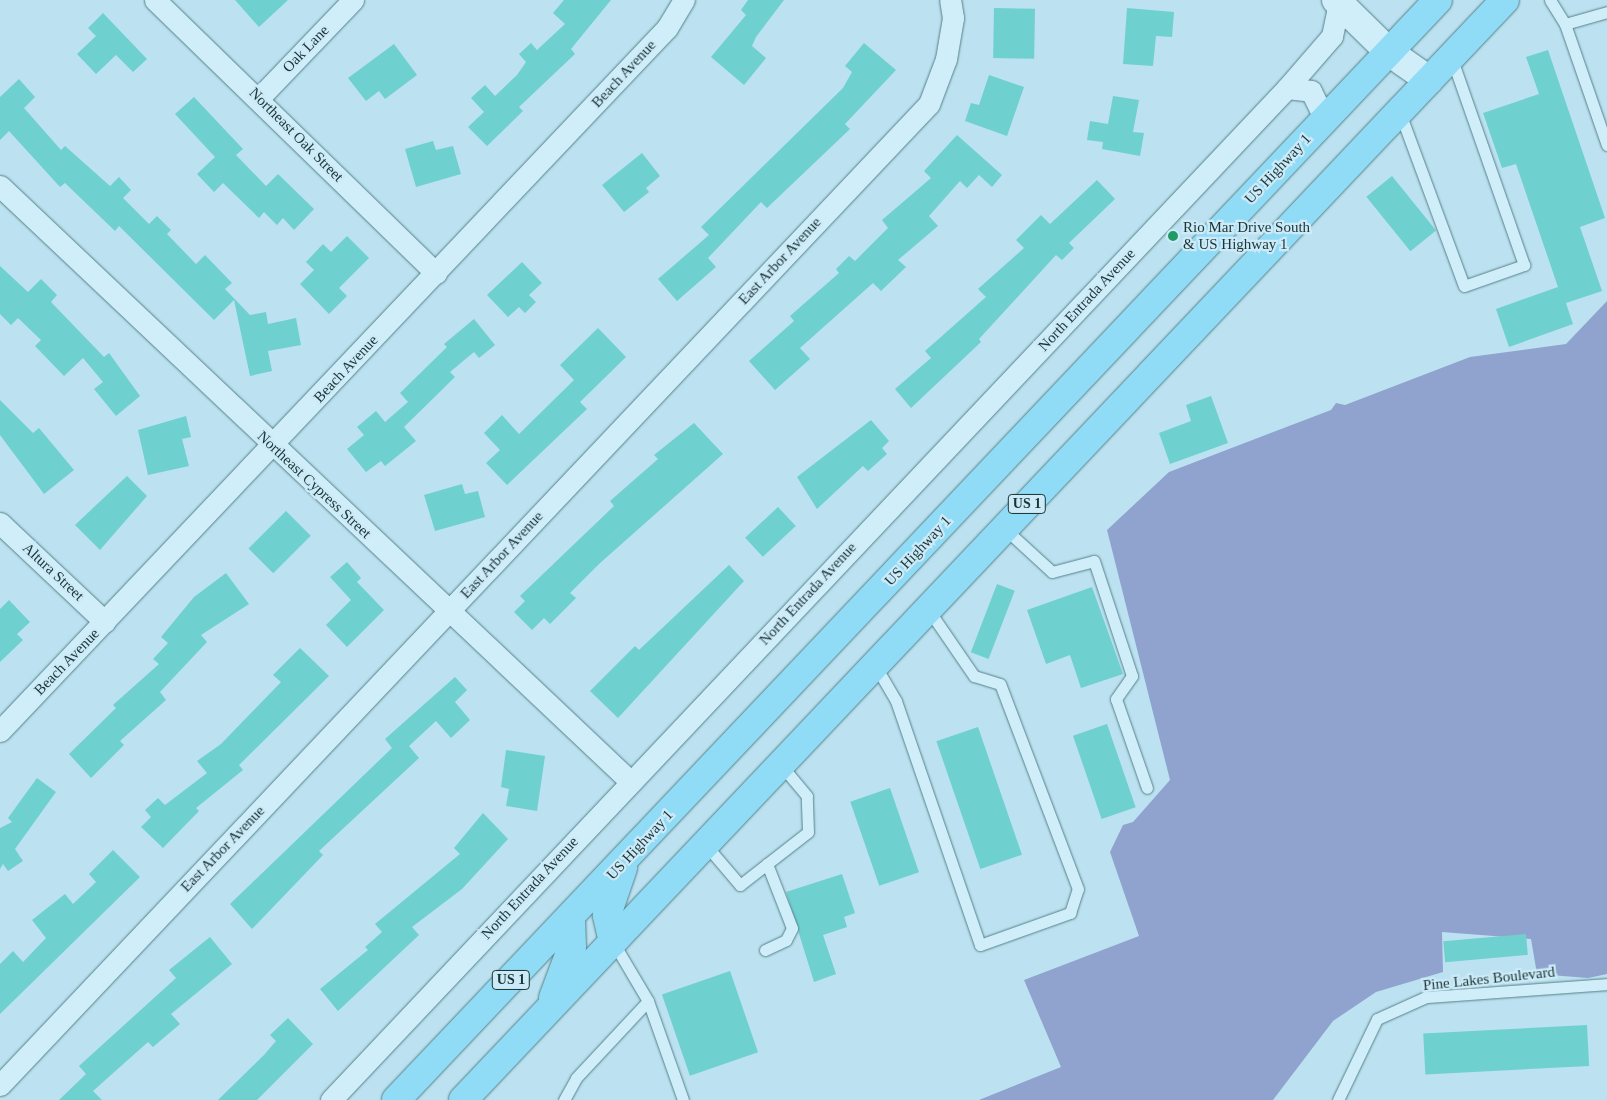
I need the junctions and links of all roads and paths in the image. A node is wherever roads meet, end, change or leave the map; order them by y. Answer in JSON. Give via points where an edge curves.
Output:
{"nodes":[{"id":1,"x":154,"y":0,"type":"edge"},
{"id":2,"x":353,"y":0,"type":"edge"},
{"id":3,"x":684,"y":0,"type":"edge"},
{"id":4,"x":950,"y":0,"type":"edge"},
{"id":5,"x":1438,"y":0,"type":"edge"},
{"id":6,"x":1505,"y":0,"type":"edge"},
{"id":7,"x":1550,"y":0,"type":"edge"},
{"id":8,"x":1346,"y":1,"type":"edge"},
{"id":9,"x":1607,"y":12,"type":"edge"},
{"id":10,"x":1565,"y":24,"type":"junction"},
{"id":11,"x":1396,"y":45,"type":"junction"},
{"id":12,"x":1451,"y":56,"type":"junction"},
{"id":13,"x":1429,"y":80,"type":"junction"},
{"id":14,"x":1286,"y":88,"type":"junction"},
{"id":15,"x":259,"y":98,"type":"junction"},
{"id":16,"x":1399,"y":111,"type":"junction"},
{"id":17,"x":1325,"y":120,"type":"junction"},
{"id":18,"x":1607,"y":145,"type":"edge"},
{"id":19,"x":0,"y":186,"type":"edge"},
{"id":20,"x":436,"y":273,"type":"junction"},
{"id":21,"x":272,"y":447,"type":"junction"},
{"id":22,"x":0,"y":523,"type":"edge"},
{"id":23,"x":1004,"y":528,"type":"junction"},
{"id":24,"x":928,"y":609,"type":"junction"},
{"id":25,"x":449,"y":611,"type":"junction"},
{"id":26,"x":105,"y":622,"type":"junction"},
{"id":27,"x":875,"y":665,"type":"junction"},
{"id":28,"x":0,"y":731,"type":"edge"},
{"id":29,"x":780,"y":765,"type":"junction"},
{"id":30,"x":631,"y":782,"type":"junction"},
{"id":31,"x":1147,"y":788,"type":"dead end"},
{"id":32,"x":705,"y":844,"type":"junction"},
{"id":33,"x":626,"y":859,"type":"junction"},
{"id":34,"x":767,"y":864,"type":"junction"},
{"id":35,"x":571,"y":918,"type":"junction"},
{"id":36,"x":613,"y":942,"type":"junction"},
{"id":37,"x":765,"y":950,"type":"dead end"},
{"id":38,"x":1607,"y":984,"type":"edge"},
{"id":39,"x":648,"y":1001,"type":"junction"},
{"id":40,"x":550,"y":1009,"type":"junction"},
{"id":41,"x":0,"y":1084,"type":"edge"},
{"id":42,"x":331,"y":1100,"type":"edge"},
{"id":43,"x":396,"y":1100,"type":"edge"},
{"id":44,"x":463,"y":1100,"type":"edge"},
{"id":45,"x":564,"y":1100,"type":"edge"},
{"id":46,"x":683,"y":1100,"type":"edge"},
{"id":47,"x":1338,"y":1100,"type":"edge"}],
"edges":[{"from":1,"to":15,"type":"street","name":"Northeast Oak Street"},
{"from":2,"to":15,"type":"street","name":"Oak Lane"},
{"from":3,"to":20,"type":"street","name":"Beach Avenue","via":[[668,28]]},
{"from":4,"to":25,"type":"street","name":"East Arbor Avenue","via":[[952,18],[946,59],[929,104]]},
{"from":5,"to":11,"type":"main road","name":"US Highway 1","number":"US 1"},
{"from":6,"to":12,"type":"main road","number":"US 1"},
{"from":7,"to":10,"type":"lane"},
{"from":8,"to":11,"type":"street"},
{"from":8,"to":14,"type":"street","name":"North Entrada Avenue","via":[[1332,36]]},
{"from":9,"to":10,"type":"lane"},
{"from":10,"to":18,"type":"lane"},
{"from":11,"to":13,"type":"street"},
{"from":11,"to":17,"type":"main road","name":"US Highway 1","number":"US 1"},
{"from":12,"to":13,"type":"main road","number":"US 1"},
{"from":12,"to":16,"type":"lane","via":[[1524,265],[1464,286]]},
{"from":13,"to":16,"type":"main road","number":"US 1"},
{"from":14,"to":17,"type":"street","via":[[1311,91]]},
{"from":14,"to":30,"type":"street","name":"North Entrada Avenue"},
{"from":15,"to":20,"type":"street","name":"Northeast Oak Street"},
{"from":16,"to":23,"type":"main road","number":"US 1"},
{"from":17,"to":33,"type":"main road","name":"US Highway 1","number":"US 1"},
{"from":19,"to":21,"type":"street","name":"Northeast Cypress Street"},
{"from":20,"to":21,"type":"street","name":"Beach Avenue"},
{"from":21,"to":25,"type":"street","name":"Northeast Cypress Street"},
{"from":21,"to":26,"type":"street","name":"Beach Avenue"},
{"from":22,"to":26,"type":"street","name":"Altura Street"},
{"from":23,"to":24,"type":"main road","number":"US 1"},
{"from":23,"to":31,"type":"lane","via":[[1052,572],[1094,561],[1132,676],[1116,699]]},
{"from":24,"to":27,"type":"main road","number":"US 1"},
{"from":24,"to":27,"type":"lane","via":[[974,676],[1000,684],[1078,889],[1070,913],[980,945],[896,702]]},
{"from":25,"to":30,"type":"street","name":"Northeast Cypress Street"},
{"from":25,"to":41,"type":"street","name":"East Arbor Avenue"},
{"from":26,"to":28,"type":"street","name":"Beach Avenue"},
{"from":27,"to":29,"type":"main road","number":"US 1"},
{"from":29,"to":32,"type":"main road","number":"US 1"},
{"from":29,"to":34,"type":"lane","via":[[807,796],[808,832]]},
{"from":30,"to":42,"type":"street","name":"North Entrada Avenue"},
{"from":32,"to":34,"type":"lane","via":[[740,886]]},
{"from":32,"to":36,"type":"main road","number":"US 1"},
{"from":33,"to":35,"type":"main road","name":"US Highway 1","number":"US 1"},
{"from":33,"to":36,"type":"main road","via":[[607,915]]},
{"from":34,"to":37,"type":"lane","via":[[792,928],[786,940]]},
{"from":35,"to":40,"type":"main road","via":[[572,947]]},
{"from":35,"to":43,"type":"main road","name":"US Highway 1","number":"US 1"},
{"from":36,"to":39,"type":"lane"},
{"from":36,"to":40,"type":"main road","number":"US 1"},
{"from":38,"to":47,"type":"lane","name":"Pine Lakes Boulevard","via":[[1426,997],[1377,1019]]},
{"from":39,"to":45,"type":"lane","via":[[576,1078]]},
{"from":39,"to":46,"type":"lane"},
{"from":40,"to":44,"type":"main road","number":"US 1"}]}
